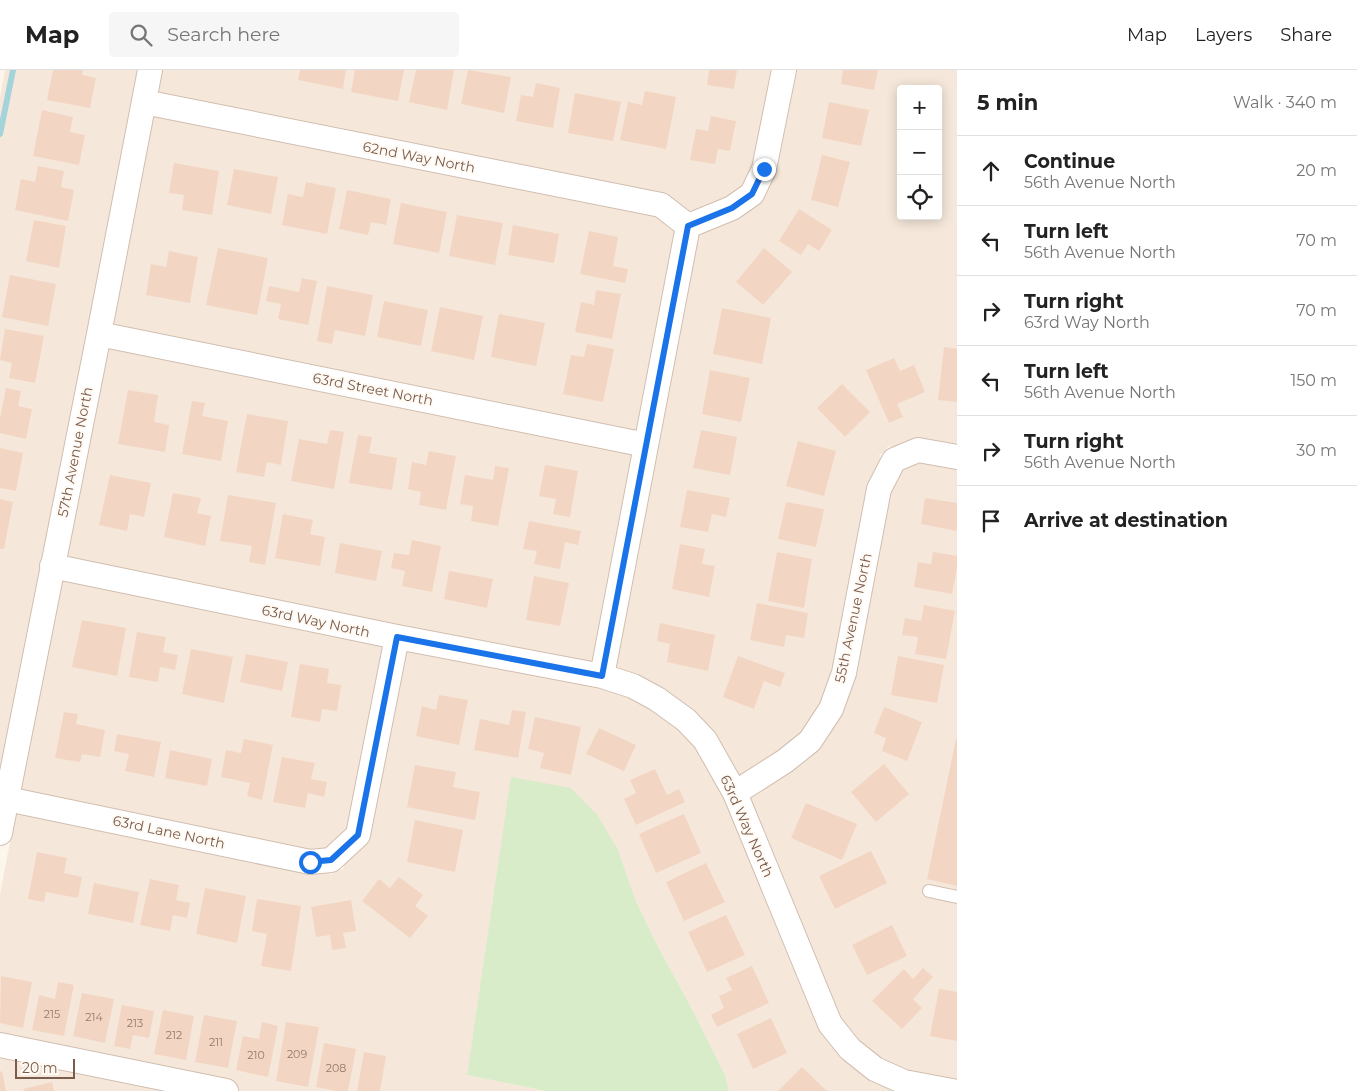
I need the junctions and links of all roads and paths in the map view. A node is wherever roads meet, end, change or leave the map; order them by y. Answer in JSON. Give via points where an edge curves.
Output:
{"nodes":[{"id":1,"x":150,"y":70,"type":"edge"},
{"id":2,"x":784,"y":70,"type":"edge"},
{"id":3,"x":144,"y":102,"type":"junction"},
{"id":4,"x":688,"y":226,"type":"junction"},
{"id":5,"x":99,"y":334,"type":"junction"},
{"id":6,"x":646,"y":445,"type":"junction"},
{"id":7,"x":957,"y":457,"type":"edge"},
{"id":8,"x":52,"y":566,"type":"junction"},
{"id":9,"x":397,"y":637,"type":"junction"},
{"id":10,"x":602,"y":676,"type":"junction"},
{"id":11,"x":735,"y":793,"type":"junction"},
{"id":12,"x":7,"y":798,"type":"junction"},
{"id":13,"x":0,"y":833,"type":"edge"},
{"id":14,"x":928,"y":891,"type":"dead end"},
{"id":15,"x":957,"y":897,"type":"edge"},
{"id":16,"x":0,"y":1045,"type":"edge"},
{"id":17,"x":226,"y":1091,"type":"edge"},
{"id":18,"x":952,"y":1091,"type":"edge"}],
"edges":[{"from":1,"to":3,"type":"street","name":"57th Avenue North"},
{"from":2,"to":4,"type":"street","via":[[764,169],[752,194],[732,208]]},
{"from":3,"to":4,"type":"street","name":"62nd Way North","via":[[660,205]]},
{"from":3,"to":5,"type":"street","name":"57th Avenue North"},
{"from":4,"to":6,"type":"street"},
{"from":5,"to":6,"type":"street","name":"63rd Street North"},
{"from":5,"to":8,"type":"street","name":"57th Avenue North"},
{"from":6,"to":10,"type":"street"},
{"from":7,"to":11,"type":"street","name":"55th Avenue North","via":[[918,450],[894,460],[879,489],[844,673],[831,709],[810,741],[785,762]]},
{"from":8,"to":9,"type":"street","name":"63rd Way North"},
{"from":8,"to":12,"type":"street","name":"57th Avenue North"},
{"from":9,"to":10,"type":"street","name":"63rd Way North"},
{"from":9,"to":12,"type":"street","name":"63rd Lane North","via":[[358,835],[331,860],[310,862]]},
{"from":10,"to":11,"type":"street","name":"63rd Way North","via":[[633,686],[686,720],[705,740]]},
{"from":11,"to":18,"type":"street","name":"63rd Way North","via":[[830,1024],[850,1049],[875,1069],[904,1082]]},
{"from":12,"to":13,"type":"street","name":"57th Avenue North"},
{"from":14,"to":15,"type":"lane"},
{"from":16,"to":17,"type":"street"}]}
